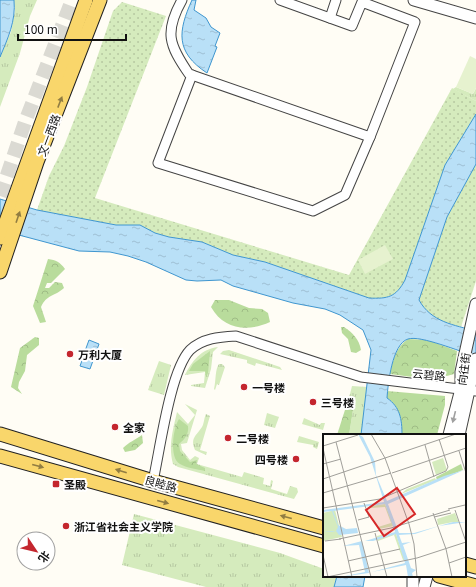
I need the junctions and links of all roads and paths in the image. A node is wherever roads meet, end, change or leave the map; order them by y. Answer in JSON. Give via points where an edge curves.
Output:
{"nodes":[{"id":1,"x":86,"y":0,"type":"edge"},
{"id":2,"x":100,"y":0,"type":"edge"},
{"id":3,"x":182,"y":0,"type":"edge"},
{"id":4,"x":280,"y":0,"type":"edge"},
{"id":5,"x":336,"y":0,"type":"edge"},
{"id":6,"x":414,"y":0,"type":"edge"},
{"id":7,"x":330,"y":18,"type":"junction"},
{"id":8,"x":476,"y":18,"type":"edge"},
{"id":9,"x":192,"y":75,"type":"junction"},
{"id":10,"x":370,"y":137,"type":"junction"},
{"id":11,"x":22,"y":192,"type":"junction"},
{"id":12,"x":5,"y":240,"type":"edge"},
{"id":13,"x":0,"y":272,"type":"edge"},
{"id":14,"x":475,"y":307,"type":"edge"},
{"id":15,"x":476,"y":359,"type":"edge"},
{"id":16,"x":469,"y":390,"type":"edge"},
{"id":17,"x":0,"y":434,"type":"edge"},
{"id":18,"x":449,"y":434,"type":"edge"},
{"id":19,"x":459,"y":434,"type":"edge"},
{"id":20,"x":0,"y":456,"type":"edge"},
{"id":21,"x":153,"y":481,"type":"junction"},
{"id":22,"x":323,"y":528,"type":"edge"},
{"id":23,"x":323,"y":546,"type":"edge"},
{"id":24,"x":466,"y":564,"type":"edge"},
{"id":25,"x":476,"y":567,"type":"edge"},
{"id":26,"x":426,"y":577,"type":"edge"},
{"id":27,"x":443,"y":577,"type":"edge"},
{"id":28,"x":476,"y":586,"type":"edge"},
{"id":29,"x":424,"y":587,"type":"edge"}],
"edges":[{"from":1,"to":11,"type":"main road","name":"文一西路"},
{"from":11,"to":2,"type":"main road","name":"文一西路","one_way":true},
{"from":3,"to":9,"type":"street","via":[[169,30],[177,57]]},
{"from":4,"to":7,"type":"street"},
{"from":5,"to":7,"type":"street"},
{"from":6,"to":8,"type":"street"},
{"from":7,"to":10,"type":"street","via":[[352,26],[362,2],[415,22]]},
{"from":9,"to":10,"type":"street"},
{"from":9,"to":10,"type":"street","via":[[158,163],[314,210],[346,195]]},
{"from":11,"to":12,"type":"main road","name":"文一西路"},
{"from":12,"to":13,"type":"main road","name":"文一西路"},
{"from":14,"to":16,"type":"street","name":"向往街","via":[[461,372]]},
{"from":15,"to":16,"type":"street","name":"向往街"},
{"from":16,"to":18,"type":"street","name":"向往街","one_way":true},
{"from":16,"to":19,"type":"street","name":"向往街"},
{"from":16,"to":21,"type":"street","name":"云碧路","via":[[361,377],[236,336],[218,337],[201,342],[181,362],[176,374]]},
{"from":21,"to":17,"type":"main road","name":"良睦路","one_way":true},
{"from":20,"to":23,"type":"main road","name":"良睦路","one_way":true},
{"from":22,"to":21,"type":"main road","name":"良睦路","one_way":true},
{"from":24,"to":25,"type":"main road"},
{"from":26,"to":29,"type":"street"},
{"from":27,"to":28,"type":"main road"}]}
